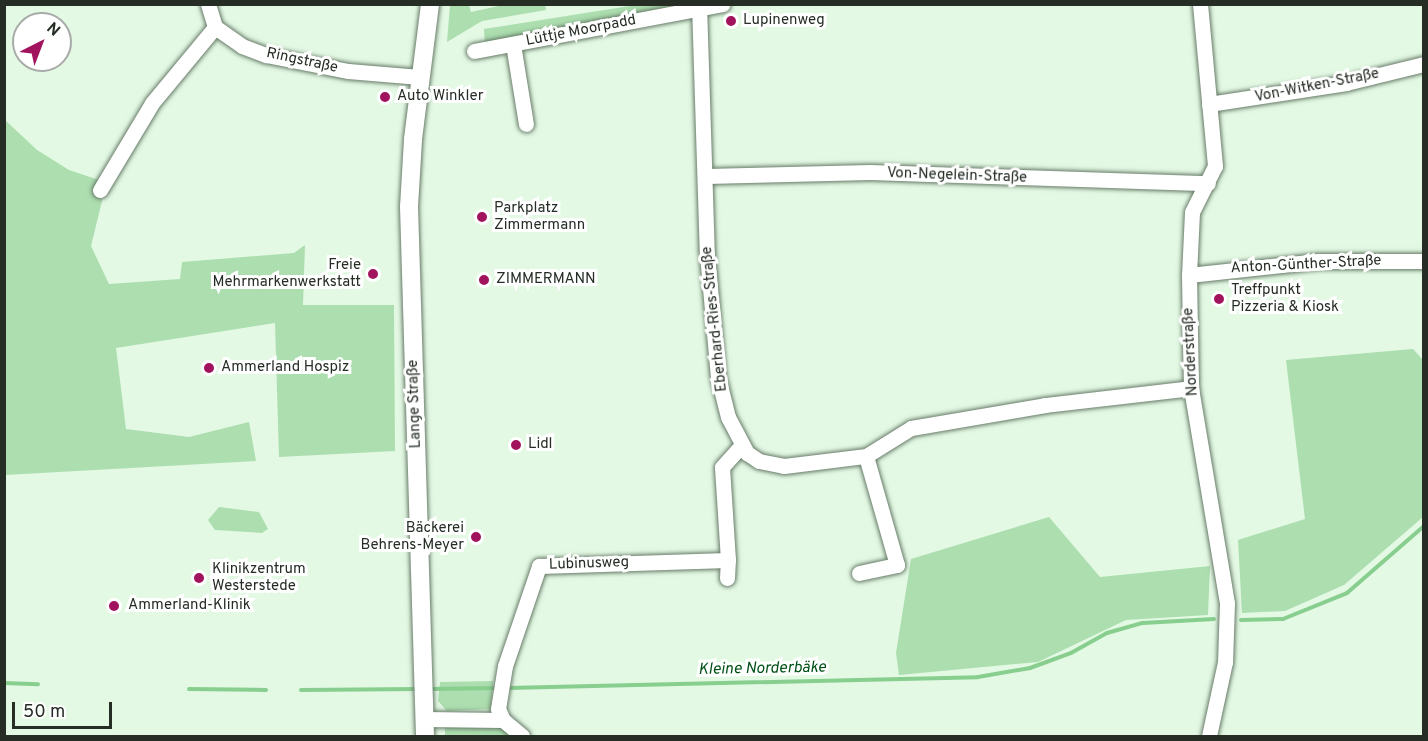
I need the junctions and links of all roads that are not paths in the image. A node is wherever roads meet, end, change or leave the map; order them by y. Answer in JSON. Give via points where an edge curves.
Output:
{"nodes":[{"id":1,"x":208,"y":4,"type":"edge"},
{"id":2,"x":430,"y":4,"type":"edge"},
{"id":3,"x":723,"y":4,"type":"edge"},
{"id":4,"x":1200,"y":4,"type":"edge"},
{"id":5,"x":699,"y":7,"type":"edge"},
{"id":6,"x":215,"y":27,"type":"junction"},
{"id":7,"x":513,"y":44,"type":"junction"},
{"id":8,"x":474,"y":51,"type":"dead end"},
{"id":9,"x":1424,"y":64,"type":"edge"},
{"id":10,"x":421,"y":75,"type":"junction"},
{"id":11,"x":1209,"y":104,"type":"junction"},
{"id":12,"x":526,"y":124,"type":"dead end"},
{"id":13,"x":705,"y":176,"type":"junction"},
{"id":14,"x":1208,"y":183,"type":"junction"},
{"id":15,"x":100,"y":190,"type":"dead end"},
{"id":16,"x":1424,"y":261,"type":"edge"},
{"id":17,"x":1189,"y":275,"type":"junction"},
{"id":18,"x":1191,"y":388,"type":"junction"},
{"id":19,"x":741,"y":446,"type":"junction"},
{"id":20,"x":866,"y":456,"type":"junction"},
{"id":21,"x":728,"y":560,"type":"junction"},
{"id":22,"x":859,"y":573,"type":"dead end"},
{"id":23,"x":727,"y":578,"type":"dead end"},
{"id":24,"x":503,"y":720,"type":"junction"},
{"id":25,"x":424,"y":722,"type":"edge"},
{"id":26,"x":522,"y":736,"type":"edge"},
{"id":27,"x":1209,"y":736,"type":"edge"}],
"edges":[{"from":1,"to":6,"type":"street"},
{"from":2,"to":10,"type":"street","name":"Lange Straße"},
{"from":3,"to":5,"type":"street","name":"Lüttje Moorpadd"},
{"from":4,"to":11,"type":"street","name":"Norderstraße"},
{"from":5,"to":7,"type":"street","name":"Lüttje Moorpadd"},
{"from":5,"to":13,"type":"street","name":"Eberhard-Ries-Straße"},
{"from":6,"to":10,"type":"street","name":"Ringstraße","via":[[242,46],[283,60]]},
{"from":6,"to":15,"type":"street","via":[[152,103]]},
{"from":7,"to":8,"type":"street","name":"Lüttje Moorpadd"},
{"from":7,"to":12,"type":"street"},
{"from":9,"to":11,"type":"street","name":"Von-Witken-Straße","via":[[1346,83]]},
{"from":10,"to":25,"type":"street","name":"Lange Straße","via":[[409,207]]},
{"from":11,"to":14,"type":"street","name":"Norderstraße","via":[[1215,166]]},
{"from":13,"to":14,"type":"street","name":"Von-Negelein-Straße","via":[[870,172]]},
{"from":13,"to":19,"type":"street","name":"Eberhard-Ries-Straße","via":[[707,254],[718,377]]},
{"from":14,"to":17,"type":"street","name":"Norderstraße","via":[[1192,212]]},
{"from":16,"to":17,"type":"street","name":"Anton-Günther-Straße","via":[[1318,261]]},
{"from":17,"to":18,"type":"street","name":"Norderstraße"},
{"from":18,"to":20,"type":"street","via":[[1045,405],[911,428]]},
{"from":18,"to":27,"type":"street","name":"Norderstraße","via":[[1227,603],[1227,636]]},
{"from":19,"to":20,"type":"street","via":[[759,461],[784,466]]},
{"from":19,"to":21,"type":"street","via":[[722,467]]},
{"from":20,"to":22,"type":"street","via":[[897,565]]},
{"from":21,"to":23,"type":"street"},
{"from":21,"to":24,"type":"street","name":"Lubinusweg","via":[[539,566],[504,674],[500,701]]},
{"from":24,"to":25,"type":"street"},
{"from":24,"to":26,"type":"street"}]}
